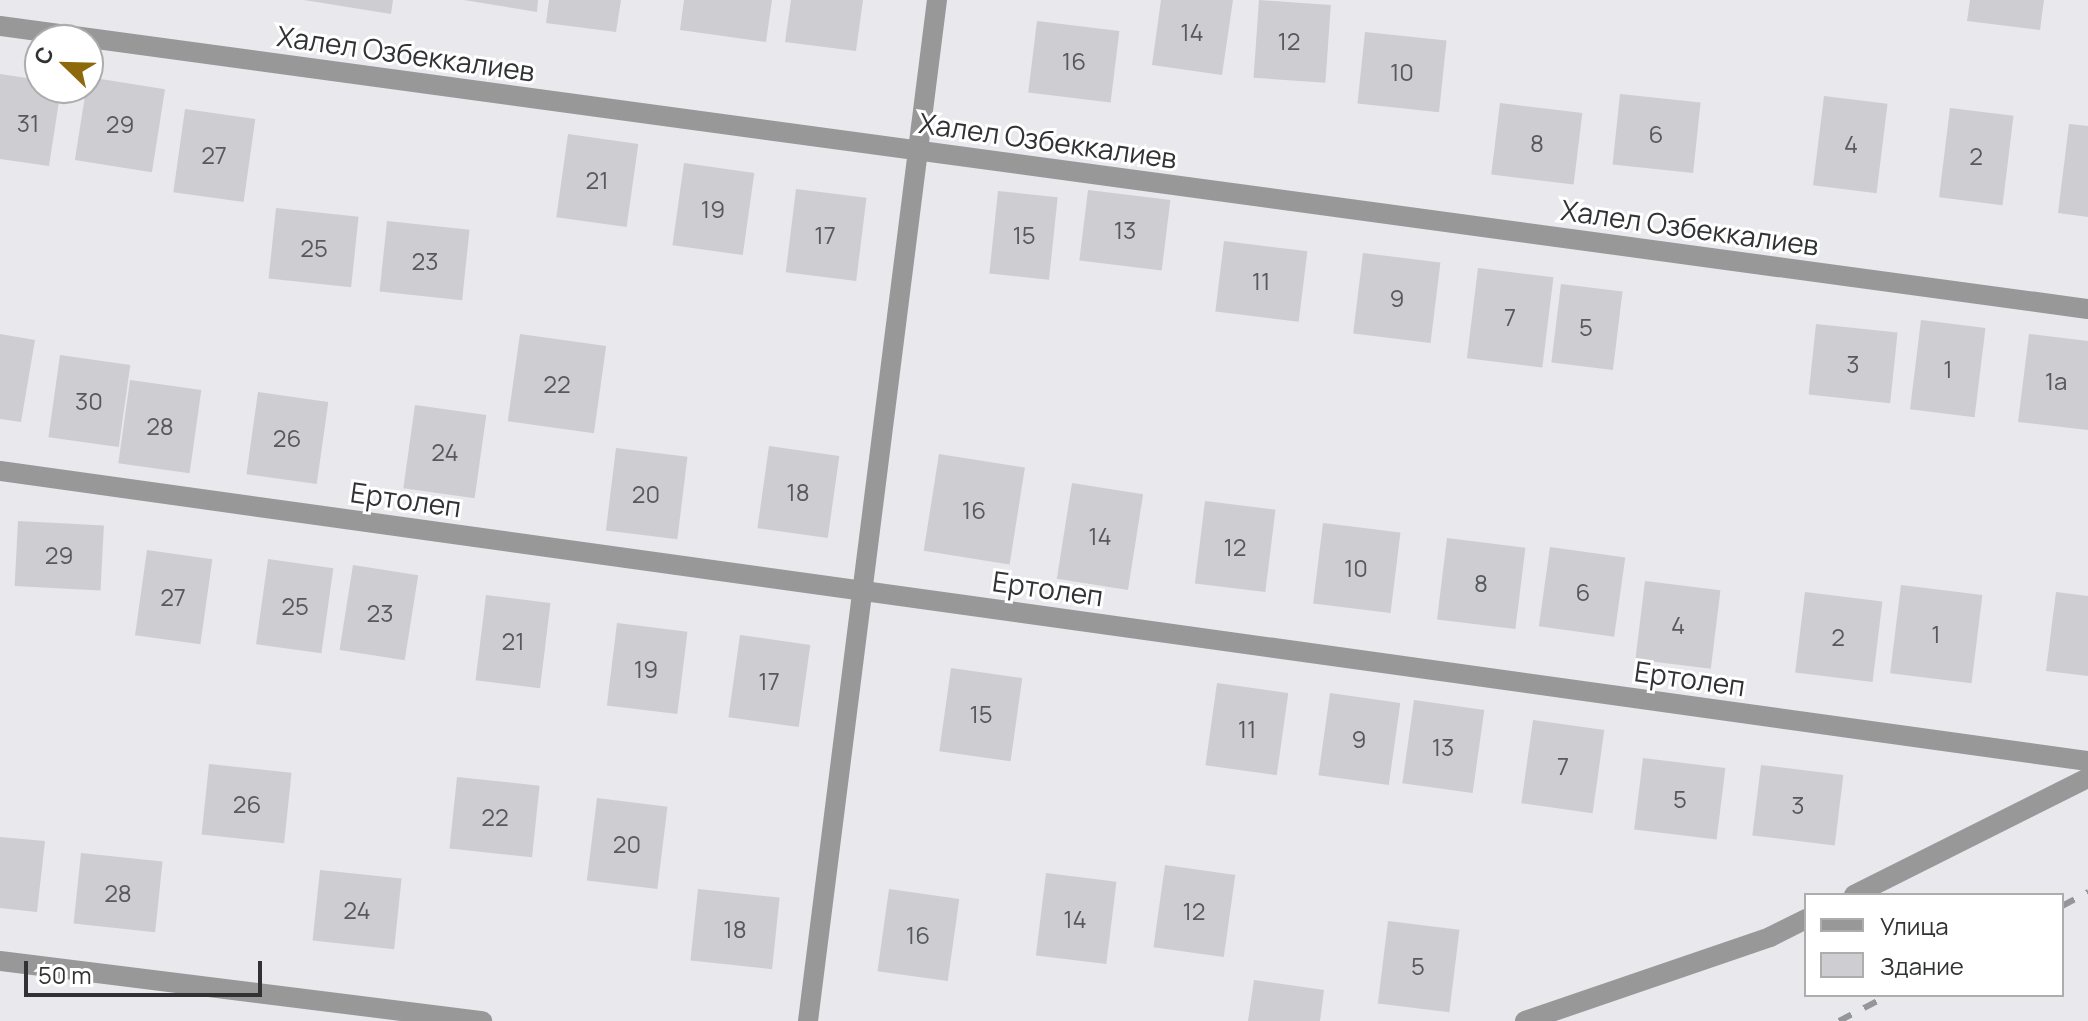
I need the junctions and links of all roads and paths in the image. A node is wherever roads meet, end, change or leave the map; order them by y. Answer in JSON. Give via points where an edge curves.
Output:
{"nodes":[{"id":1,"x":937,"y":0,"type":"edge"},
{"id":2,"x":0,"y":26,"type":"edge"},
{"id":3,"x":918,"y":150,"type":"junction"},
{"id":4,"x":2088,"y":309,"type":"edge"},
{"id":5,"x":0,"y":471,"type":"edge"},
{"id":6,"x":862,"y":591,"type":"junction"},
{"id":7,"x":2088,"y":761,"type":"edge"},
{"id":8,"x":2088,"y":778,"type":"edge"},
{"id":9,"x":1858,"y":893,"type":"edge"},
{"id":10,"x":1804,"y":920,"type":"edge"},
{"id":11,"x":0,"y":961,"type":"edge"},
{"id":12,"x":482,"y":1021,"type":"edge"},
{"id":13,"x":808,"y":1021,"type":"edge"},
{"id":14,"x":1525,"y":1021,"type":"edge"}],
"edges":[{"from":1,"to":3,"type":"street"},
{"from":2,"to":3,"type":"street","name":"Халел Озбеккалиев"},
{"from":3,"to":4,"type":"street","name":"Халел Озбеккалиев"},
{"from":3,"to":6,"type":"street"},
{"from":5,"to":6,"type":"street","name":"Ертолеп"},
{"from":6,"to":7,"type":"street","name":"Ертолеп"},
{"from":6,"to":13,"type":"street"},
{"from":8,"to":9,"type":"street"},
{"from":10,"to":14,"type":"street","via":[[1770,937]]},
{"from":11,"to":12,"type":"street"}]}
